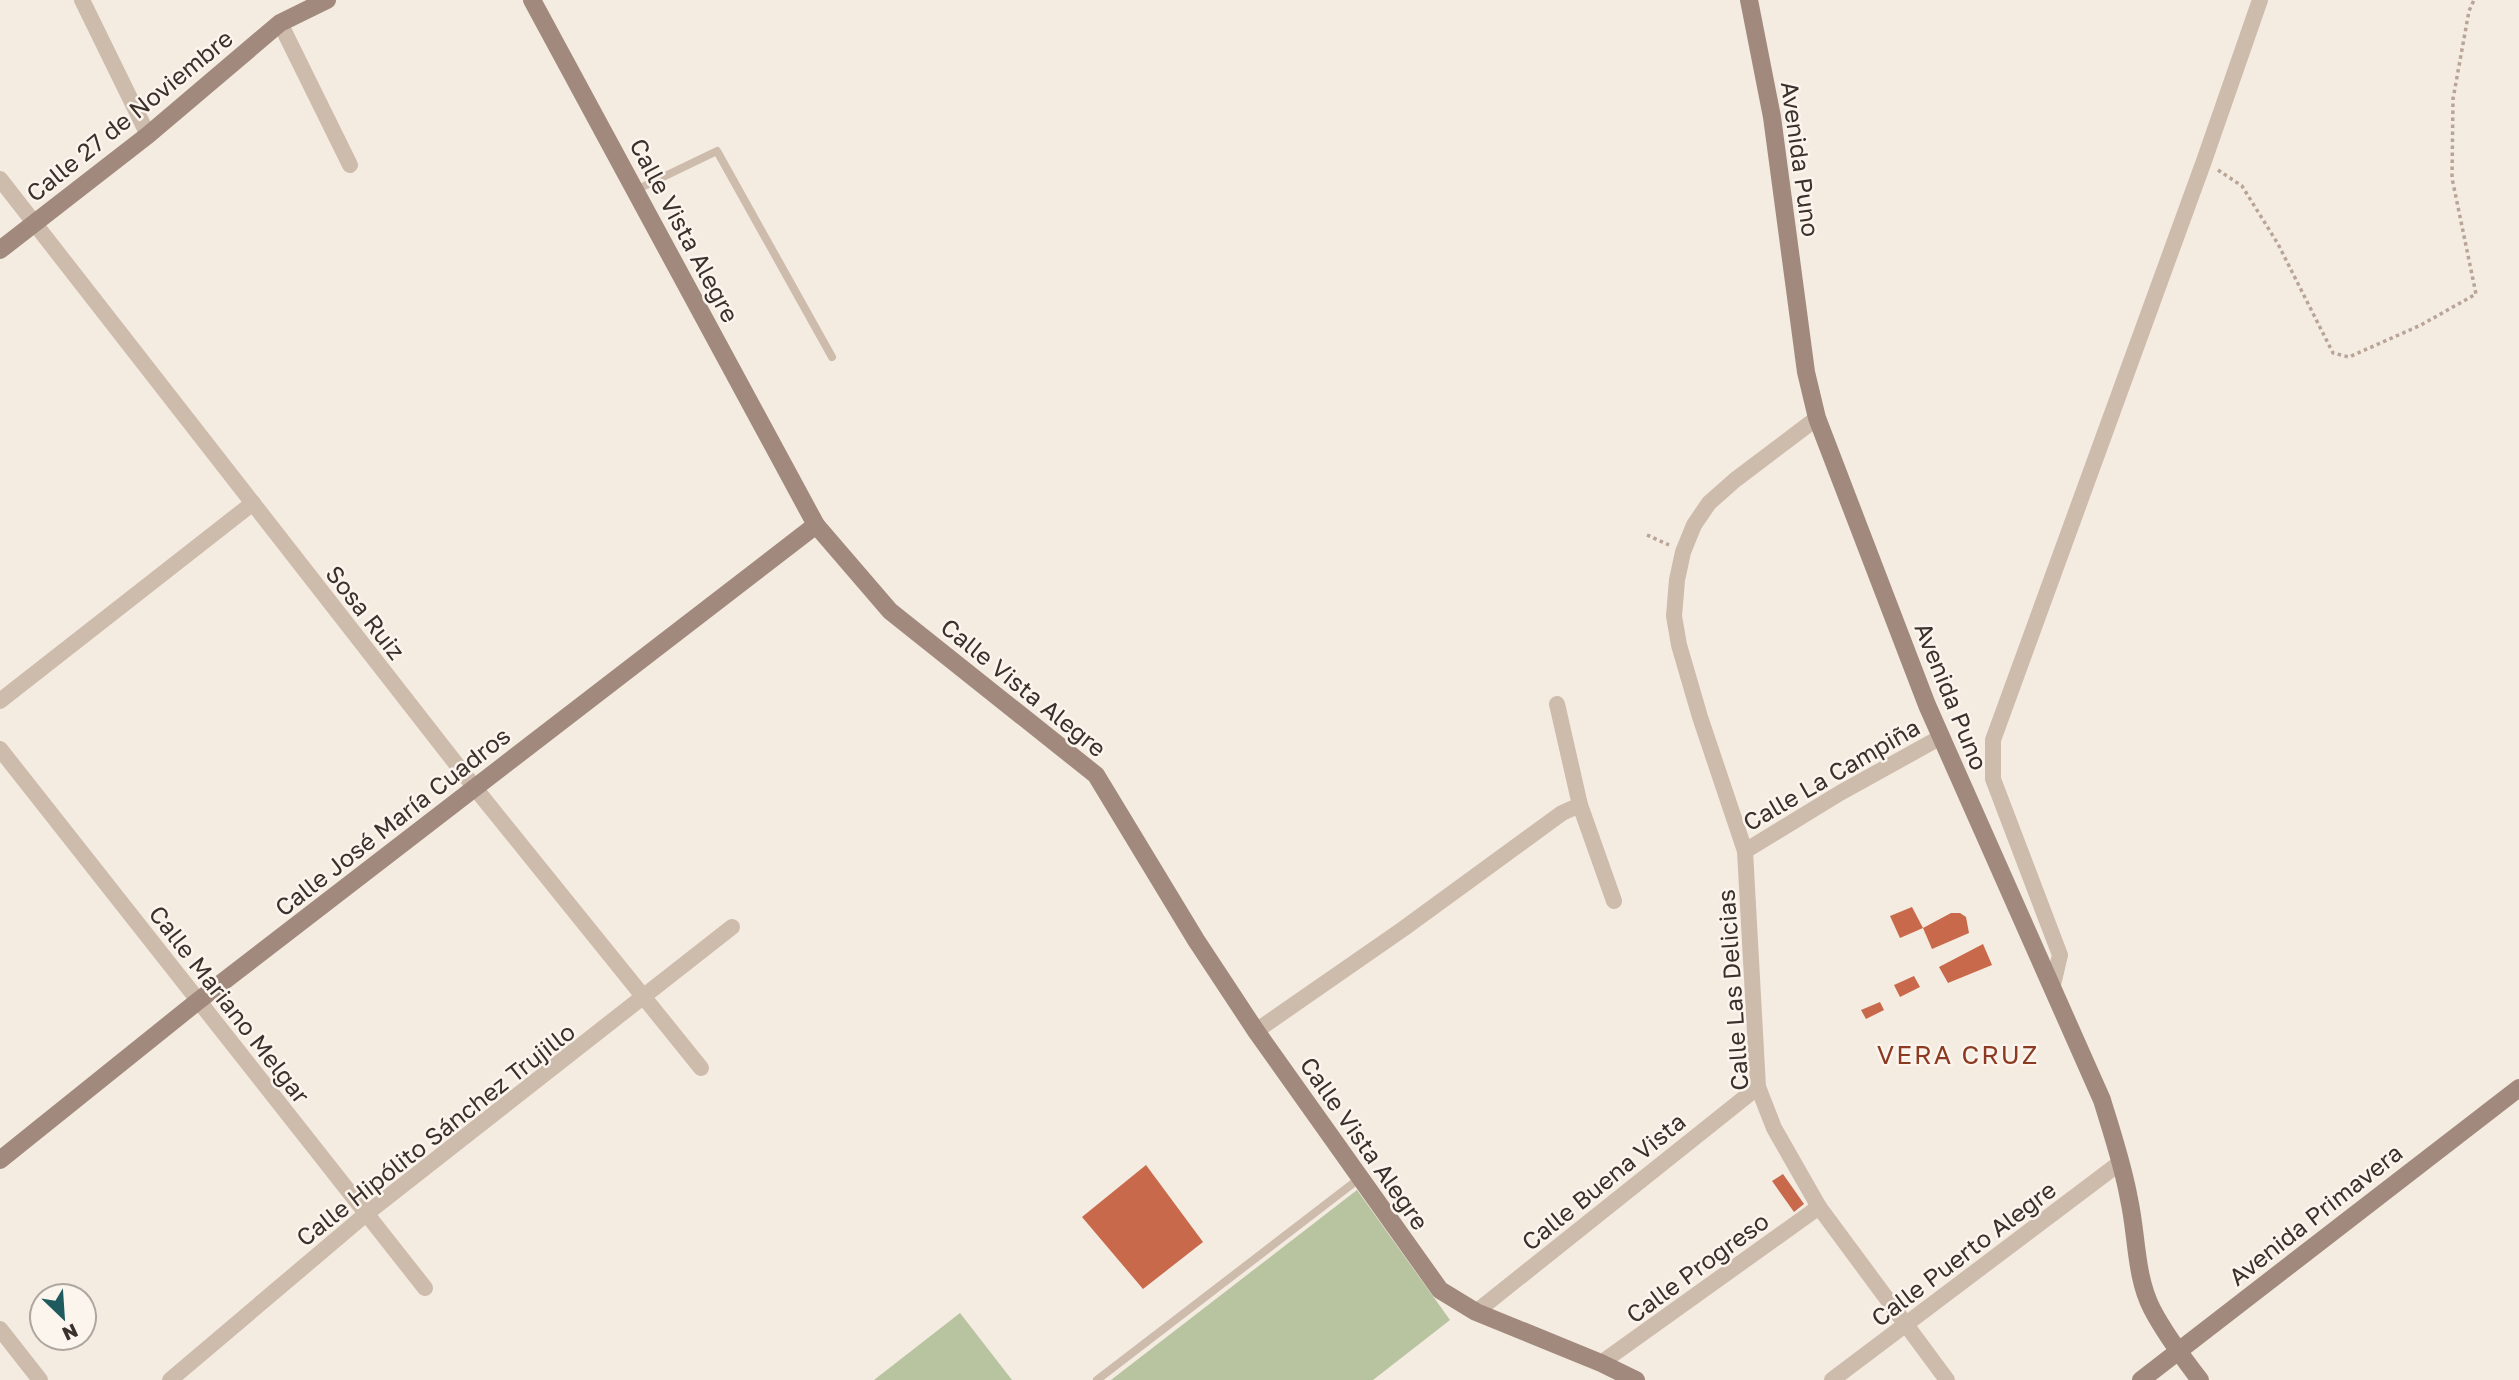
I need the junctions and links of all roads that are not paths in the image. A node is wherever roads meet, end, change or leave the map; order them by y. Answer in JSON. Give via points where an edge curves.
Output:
{"nodes":[{"id":1,"x":82,"y":0,"type":"edge"},
{"id":2,"x":327,"y":0,"type":"edge"},
{"id":3,"x":532,"y":0,"type":"edge"},
{"id":4,"x":1749,"y":0,"type":"edge"},
{"id":5,"x":2260,"y":0,"type":"edge"},
{"id":6,"x":280,"y":23,"type":"junction"},
{"id":7,"x":148,"y":135,"type":"junction"},
{"id":8,"x":350,"y":165,"type":"dead end"},
{"id":9,"x":0,"y":179,"type":"edge"},
{"id":10,"x":636,"y":190,"type":"junction"},
{"id":11,"x":34,"y":223,"type":"junction"},
{"id":12,"x":0,"y":250,"type":"edge"},
{"id":13,"x":832,"y":358,"type":"dead end"},
{"id":14,"x":1817,"y":418,"type":"junction"},
{"id":15,"x":253,"y":503,"type":"junction"},
{"id":16,"x":816,"y":525,"type":"junction"},
{"id":17,"x":0,"y":701,"type":"edge"},
{"id":18,"x":1557,"y":704,"type":"dead end"},
{"id":19,"x":1941,"y":737,"type":"junction"},
{"id":20,"x":0,"y":749,"type":"edge"},
{"id":21,"x":475,"y":788,"type":"junction"},
{"id":22,"x":1580,"y":805,"type":"junction"},
{"id":23,"x":1745,"y":851,"type":"junction"},
{"id":24,"x":1614,"y":901,"type":"dead end"},
{"id":25,"x":732,"y":928,"type":"dead end"},
{"id":26,"x":2052,"y":989,"type":"junction"},
{"id":27,"x":644,"y":998,"type":"junction"},
{"id":28,"x":198,"y":1001,"type":"junction"},
{"id":29,"x":1256,"y":1031,"type":"junction"},
{"id":30,"x":701,"y":1068,"type":"dead end"},
{"id":31,"x":1758,"y":1087,"type":"junction"},
{"id":32,"x":2519,"y":1088,"type":"edge"},
{"id":33,"x":0,"y":1160,"type":"edge"},
{"id":34,"x":2121,"y":1162,"type":"junction"},
{"id":35,"x":1360,"y":1178,"type":"junction"},
{"id":36,"x":1819,"y":1207,"type":"junction"},
{"id":37,"x":366,"y":1214,"type":"junction"},
{"id":38,"x":425,"y":1288,"type":"dead end"},
{"id":39,"x":1476,"y":1312,"type":"junction"},
{"id":40,"x":1906,"y":1324,"type":"junction"},
{"id":41,"x":0,"y":1329,"type":"edge"},
{"id":42,"x":2178,"y":1351,"type":"junction"},
{"id":43,"x":1601,"y":1363,"type":"junction"},
{"id":44,"x":40,"y":1380,"type":"edge"},
{"id":45,"x":170,"y":1380,"type":"edge"},
{"id":46,"x":1097,"y":1380,"type":"edge"},
{"id":47,"x":1636,"y":1380,"type":"edge"},
{"id":48,"x":1832,"y":1380,"type":"edge"},
{"id":49,"x":1947,"y":1380,"type":"edge"},
{"id":50,"x":2141,"y":1380,"type":"edge"},
{"id":51,"x":2200,"y":1380,"type":"edge"}],
"edges":[{"from":1,"to":7,"type":"street"},
{"from":2,"to":6,"type":"street","name":"Calle 27 de Noviembre"},
{"from":3,"to":10,"type":"street","name":"Calle Vista Alegre"},
{"from":4,"to":14,"type":"street","name":"Avenida Puno","via":[[1772,117],[1806,372]]},
{"from":5,"to":26,"type":"street","via":[[1993,740],[1993,779],[2060,956]]},
{"from":6,"to":7,"type":"street","name":"Calle 27 de Noviembre"},
{"from":6,"to":8,"type":"street"},
{"from":7,"to":11,"type":"street","name":"Calle 27 de Noviembre"},
{"from":9,"to":11,"type":"street","name":"Sosa Ruiz"},
{"from":10,"to":13,"type":"lane","via":[[717,151]]},
{"from":10,"to":16,"type":"street","name":"Calle Vista Alegre"},
{"from":11,"to":12,"type":"street","name":"Calle 27 de Noviembre"},
{"from":11,"to":15,"type":"street","name":"Sosa Ruiz"},
{"from":14,"to":19,"type":"street","name":"Avenida Puno"},
{"from":14,"to":23,"type":"street","name":"Calle Las Delicias","via":[[1709,503],[1694,525],[1677,580],[1674,616],[1679,645]]},
{"from":15,"to":17,"type":"street"},
{"from":15,"to":21,"type":"street","name":"Sosa Ruiz"},
{"from":16,"to":21,"type":"street","name":"Calle José María Cuadros"},
{"from":16,"to":29,"type":"street","name":"Calle Vista Alegre","via":[[890,611],[1096,775]]},
{"from":18,"to":22,"type":"street"},
{"from":19,"to":23,"type":"street","name":"Calle La Campiña"},
{"from":19,"to":26,"type":"street","name":"Avenida Puno"},
{"from":20,"to":28,"type":"street","name":"Calle Mariano Melgar"},
{"from":21,"to":27,"type":"street","name":"Sosa Ruiz"},
{"from":21,"to":28,"type":"street","name":"Calle José María Cuadros"},
{"from":22,"to":24,"type":"street"},
{"from":22,"to":29,"type":"street","via":[[1562,813]]},
{"from":23,"to":31,"type":"street","name":"Calle Las Delicias"},
{"from":25,"to":27,"type":"street","name":"Calle Hipólito Sánchez Trujillo"},
{"from":26,"to":34,"type":"street","name":"Avenida Puno","via":[[2102,1100]]},
{"from":27,"to":30,"type":"street","name":"Sosa Ruiz"},
{"from":27,"to":37,"type":"street","name":"Calle Hipólito Sánchez Trujillo"},
{"from":28,"to":33,"type":"street","name":"Calle José María Cuadros"},
{"from":28,"to":37,"type":"street","name":"Calle Mariano Melgar"},
{"from":29,"to":35,"type":"street","name":"Calle Vista Alegre"},
{"from":31,"to":36,"type":"street","name":"Calle Las Delicias","via":[[1793,1166]]},
{"from":31,"to":39,"type":"street","name":"Calle Buena Vista"},
{"from":32,"to":42,"type":"street","name":"Avenida Primavera"},
{"from":34,"to":40,"type":"street","name":"Calle Puerto Alegre"},
{"from":34,"to":42,"type":"street","name":"Avenida Puno","via":[[2143,1284],[2151,1308]]},
{"from":35,"to":39,"type":"street","name":"Calle Vista Alegre","via":[[1440,1290]]},
{"from":35,"to":46,"type":"lane"},
{"from":36,"to":40,"type":"street","name":"Calle Las Delicias"},
{"from":36,"to":43,"type":"street","name":"Calle Progreso"},
{"from":37,"to":38,"type":"street","name":"Calle Mariano Melgar"},
{"from":37,"to":45,"type":"street","name":"Calle Hipólito Sánchez Trujillo"},
{"from":39,"to":43,"type":"street","name":"Calle Vista Alegre"},
{"from":40,"to":48,"type":"street","name":"Calle Puerto Alegre"},
{"from":40,"to":49,"type":"street","name":"Calle Las Delicias"},
{"from":41,"to":44,"type":"street"},
{"from":42,"to":50,"type":"street","name":"Avenida Primavera"},
{"from":42,"to":51,"type":"street","name":"Avenida Puno"},
{"from":43,"to":47,"type":"street","name":"Calle Vista Alegre"}]}
